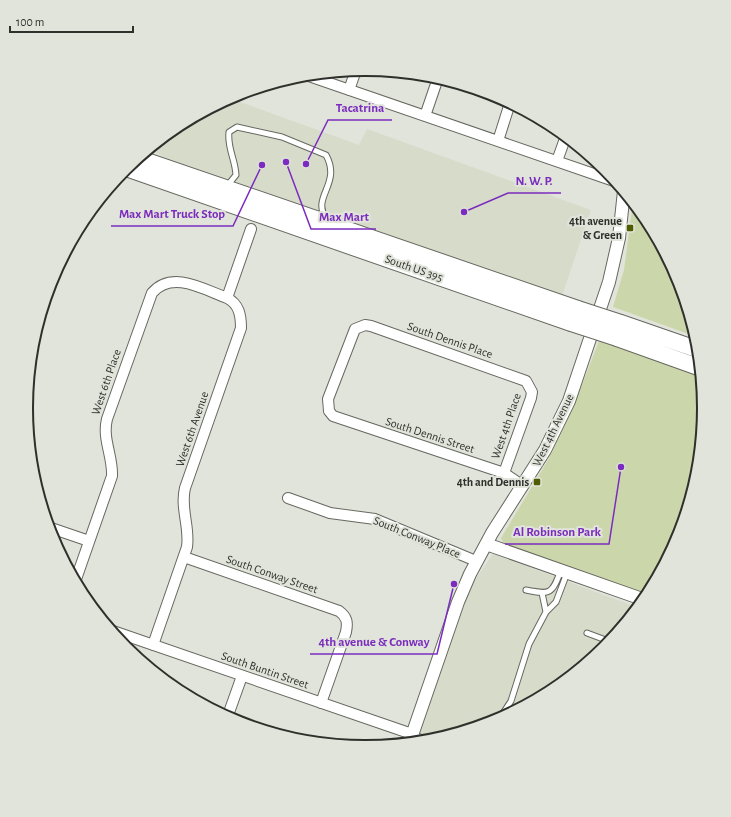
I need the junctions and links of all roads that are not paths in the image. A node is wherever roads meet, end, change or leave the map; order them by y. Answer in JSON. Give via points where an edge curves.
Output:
{"nodes":[{"id":1,"x":354,"y":77,"type":"edge"},
{"id":2,"x":319,"y":79,"type":"edge"},
{"id":3,"x":436,"y":83,"type":"edge"},
{"id":4,"x":349,"y":90,"type":"junction"},
{"id":5,"x":508,"y":108,"type":"edge"},
{"id":6,"x":425,"y":116,"type":"junction"},
{"id":7,"x":498,"y":141,"type":"junction"},
{"id":8,"x":564,"y":142,"type":"edge"},
{"id":9,"x":145,"y":160,"type":"edge"},
{"id":10,"x":557,"y":161,"type":"junction"},
{"id":11,"x":133,"y":170,"type":"edge"},
{"id":12,"x":605,"y":178,"type":"edge"},
{"id":13,"x":226,"y":187,"type":"junction"},
{"id":14,"x":623,"y":199,"type":"edge"},
{"id":15,"x":329,"y":222,"type":"junction"},
{"id":16,"x":251,"y":229,"type":"dead end"},
{"id":17,"x":227,"y":298,"type":"junction"},
{"id":18,"x":574,"y":316,"type":"junction"},
{"id":19,"x":619,"y":331,"type":"junction"},
{"id":20,"x":693,"y":348,"type":"edge"},
{"id":21,"x":695,"y":365,"type":"edge"},
{"id":22,"x":530,"y":386,"type":"joint"},
{"id":23,"x":329,"y":410,"type":"joint"},
{"id":24,"x":504,"y":473,"type":"junction"},
{"id":25,"x":523,"y":486,"type":"junction"},
{"id":26,"x":288,"y":498,"type":"dead end"},
{"id":27,"x":56,"y":530,"type":"edge"},
{"id":28,"x":89,"y":541,"type":"junction"},
{"id":29,"x":486,"y":544,"type":"junction"},
{"id":30,"x":184,"y":557,"type":"junction"},
{"id":31,"x":476,"y":561,"type":"junction"},
{"id":32,"x":564,"y":572,"type":"junction"},
{"id":33,"x":78,"y":574,"type":"edge"},
{"id":34,"x":526,"y":590,"type":"dead end"},
{"id":35,"x":542,"y":593,"type":"junction"},
{"id":36,"x":639,"y":598,"type":"edge"},
{"id":37,"x":546,"y":612,"type":"junction"},
{"id":38,"x":586,"y":633,"type":"dead end"},
{"id":39,"x":121,"y":634,"type":"edge"},
{"id":40,"x":605,"y":640,"type":"edge"},
{"id":41,"x":153,"y":645,"type":"junction"},
{"id":42,"x":242,"y":676,"type":"junction"},
{"id":43,"x":321,"y":703,"type":"junction"},
{"id":44,"x":505,"y":711,"type":"edge"},
{"id":45,"x":229,"y":712,"type":"edge"},
{"id":46,"x":408,"y":738,"type":"edge"},
{"id":47,"x":410,"y":738,"type":"edge"}],
"edges":[{"from":1,"to":4,"type":"street"},
{"from":2,"to":4,"type":"street"},
{"from":3,"to":6,"type":"street"},
{"from":4,"to":6,"type":"street"},
{"from":5,"to":7,"type":"street"},
{"from":6,"to":7,"type":"street"},
{"from":7,"to":10,"type":"street"},
{"from":8,"to":10,"type":"street"},
{"from":9,"to":13,"type":"highway","name":"South US 395"},
{"from":10,"to":12,"type":"street"},
{"from":11,"to":18,"type":"highway","name":"South US 395"},
{"from":13,"to":15,"type":"highway","name":"South US 395"},
{"from":13,"to":15,"type":"lane","via":[[236,175],[234,158],[228,144],[229,132],[237,127],[282,137],[326,155],[332,175],[321,210]]},
{"from":14,"to":25,"type":"street","name":"West 4th Avenue","via":[[616,253],[597,319],[562,417]]},
{"from":15,"to":18,"type":"highway","name":"South US 395"},
{"from":16,"to":17,"type":"street"},
{"from":17,"to":28,"type":"street","name":"West 6th Place","via":[[178,281],[161,284],[152,292],[107,419],[104,437],[112,462],[112,476]]},
{"from":17,"to":30,"type":"street","name":"West 6th Avenue","via":[[239,309],[241,328],[183,495],[188,539]]},
{"from":18,"to":19,"type":"highway","name":"South US 395","bridge":true},
{"from":19,"to":20,"type":"highway","name":"South US 395"},
{"from":19,"to":21,"type":"highway","name":"South US 395"},
{"from":22,"to":23,"type":"street","name":"South Dennis Place","via":[[522,378],[365,325],[358,326],[352,332],[328,400]]},
{"from":22,"to":24,"type":"street","name":"West 4th Place","via":[[531,398]]},
{"from":23,"to":24,"type":"street","name":"South Dennis Street","via":[[338,418]]},
{"from":24,"to":25,"type":"street","name":"South Dennis Street"},
{"from":25,"to":29,"type":"street","name":"West 4th Avenue"},
{"from":26,"to":31,"type":"street","name":"South Conway Place","via":[[330,513],[375,519]]},
{"from":27,"to":28,"type":"street"},
{"from":28,"to":33,"type":"street","name":"West 6th Place"},
{"from":29,"to":31,"type":"street","name":"West 4th Avenue"},
{"from":29,"to":32,"type":"street"},
{"from":30,"to":41,"type":"street","name":"West 6th Avenue"},
{"from":30,"to":43,"type":"street","name":"South Conway Street","via":[[339,611],[347,620],[346,632]]},
{"from":31,"to":47,"type":"street","name":"West 4th Avenue","via":[[460,597]]},
{"from":32,"to":35,"type":"lane","via":[[550,592]]},
{"from":32,"to":36,"type":"street"},
{"from":32,"to":37,"type":"lane","via":[[556,602]]},
{"from":34,"to":35,"type":"lane"},
{"from":35,"to":37,"type":"lane"},
{"from":37,"to":44,"type":"lane","via":[[529,644],[511,701]]},
{"from":38,"to":40,"type":"lane"},
{"from":39,"to":41,"type":"street","name":"South Buntin Street"},
{"from":41,"to":42,"type":"street","name":"South Buntin Street"},
{"from":42,"to":43,"type":"street","name":"South Buntin Street"},
{"from":42,"to":45,"type":"street"},
{"from":43,"to":46,"type":"street","name":"South Buntin Street"}]}
